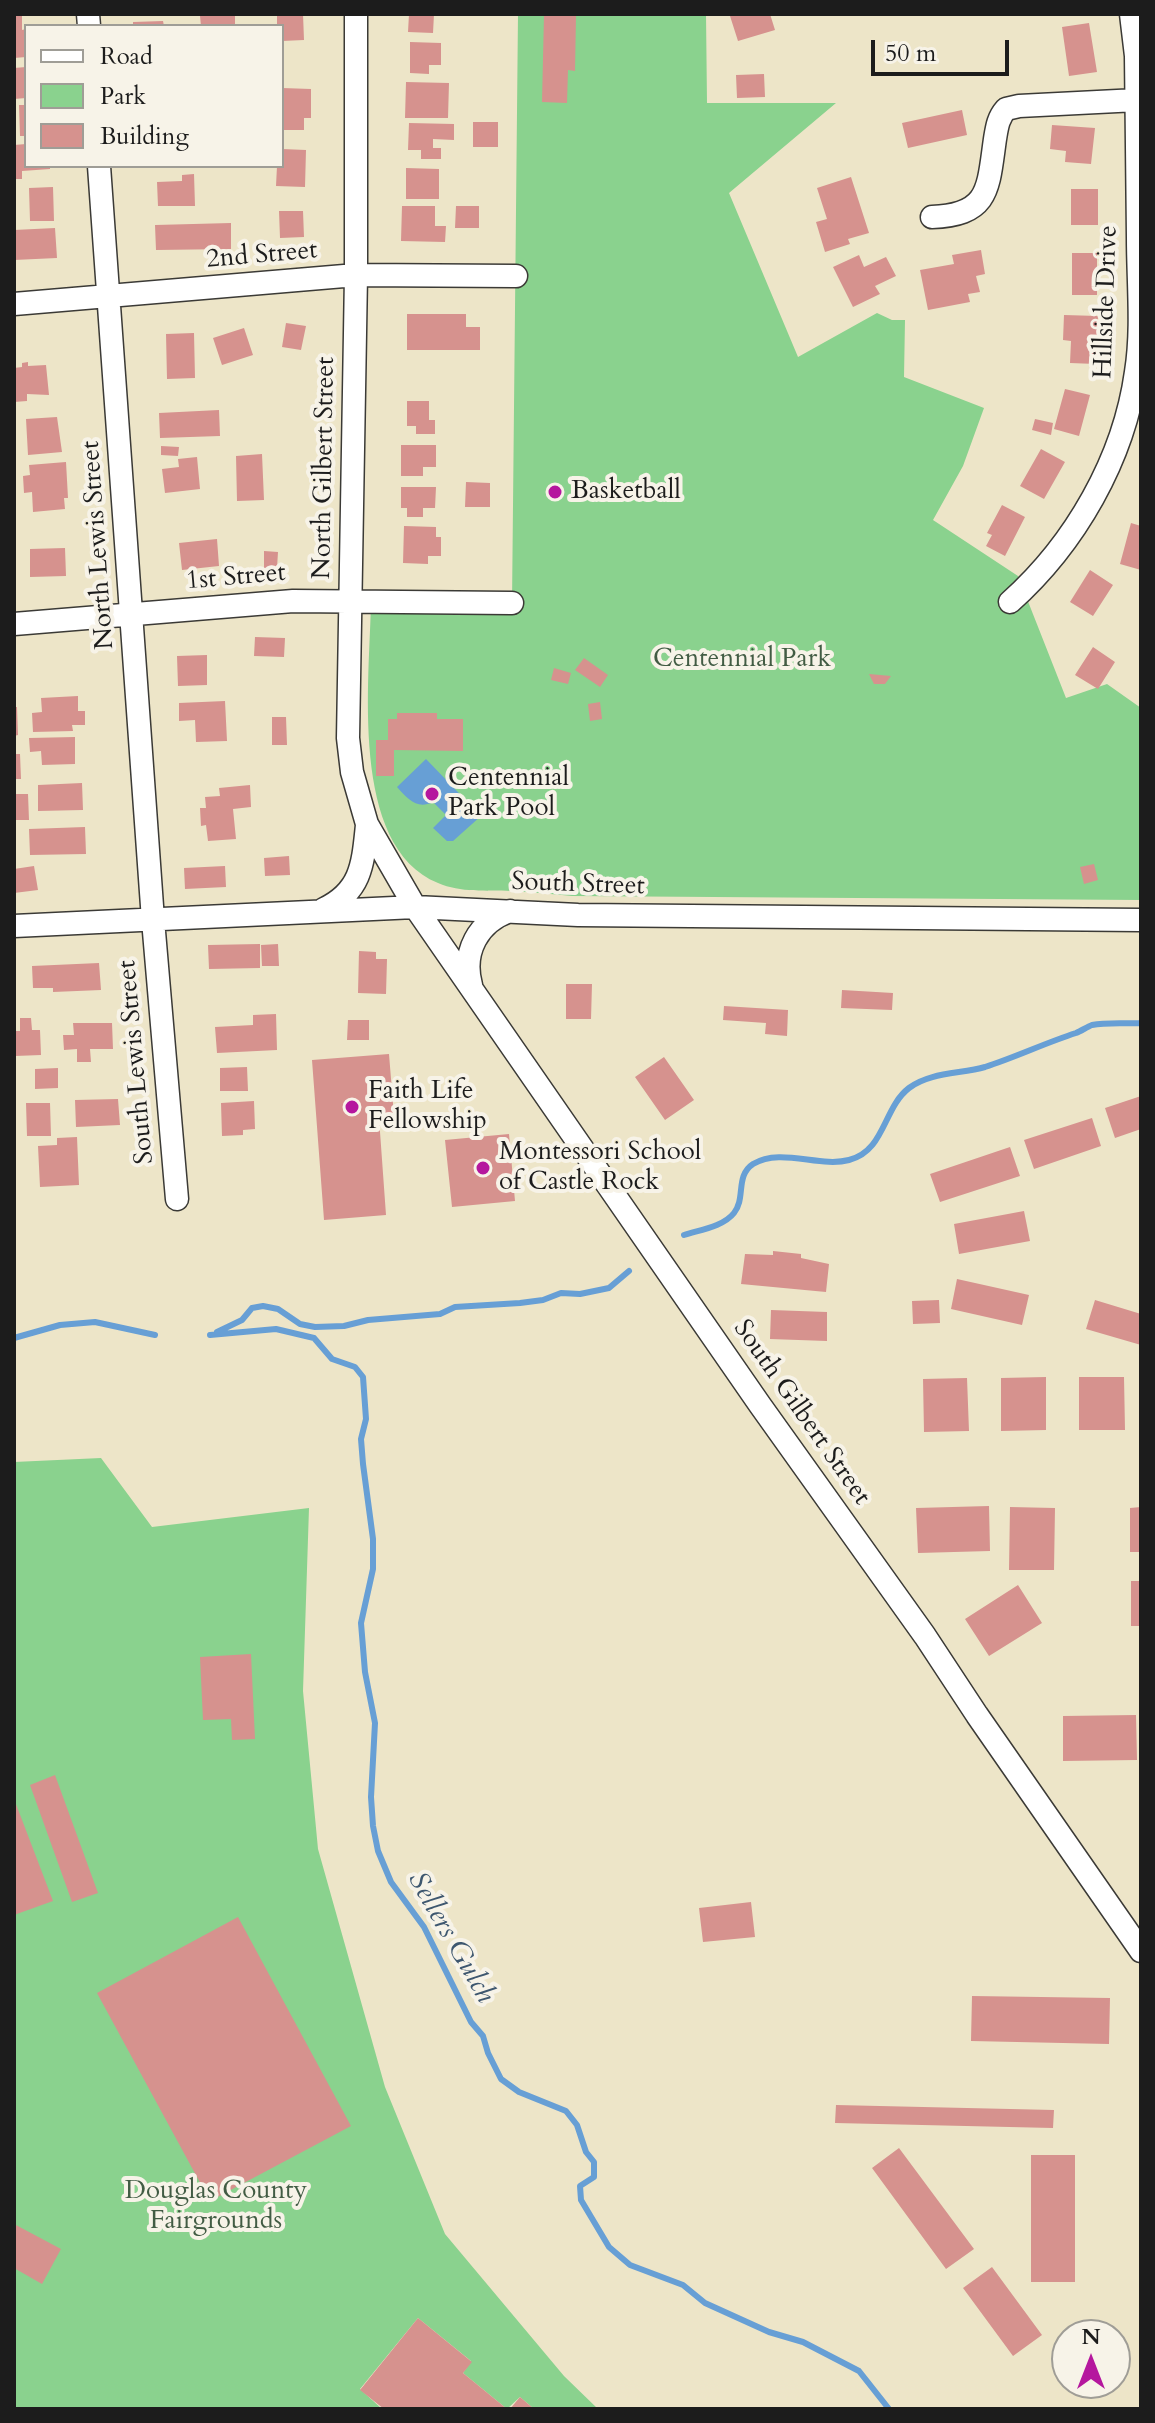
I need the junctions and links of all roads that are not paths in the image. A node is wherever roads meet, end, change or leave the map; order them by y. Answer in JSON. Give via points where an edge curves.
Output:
{"nodes":[{"id":1,"x":356,"y":14,"type":"edge"},
{"id":2,"x":1131,"y":14,"type":"edge"},
{"id":3,"x":1137,"y":100,"type":"junction"},
{"id":4,"x":99,"y":168,"type":"edge"},
{"id":5,"x":932,"y":217,"type":"dead end"},
{"id":6,"x":356,"y":275,"type":"junction"},
{"id":7,"x":516,"y":276,"type":"dead end"},
{"id":8,"x":1140,"y":296,"type":"edge"},
{"id":9,"x":108,"y":298,"type":"junction"},
{"id":10,"x":14,"y":304,"type":"edge"},
{"id":11,"x":351,"y":600,"type":"junction"},
{"id":12,"x":1010,"y":602,"type":"dead end"},
{"id":13,"x":512,"y":603,"type":"dead end"},
{"id":14,"x":133,"y":615,"type":"junction"},
{"id":15,"x":14,"y":624,"type":"edge"},
{"id":16,"x":367,"y":824,"type":"junction"},
{"id":17,"x":415,"y":907,"type":"junction"},
{"id":18,"x":319,"y":911,"type":"junction"},
{"id":19,"x":511,"y":911,"type":"junction"},
{"id":20,"x":153,"y":920,"type":"junction"},
{"id":21,"x":1141,"y":920,"type":"edge"},
{"id":22,"x":14,"y":926,"type":"edge"},
{"id":23,"x":474,"y":994,"type":"junction"},
{"id":24,"x":177,"y":1199,"type":"dead end"},
{"id":25,"x":1141,"y":1951,"type":"edge"}],
"edges":[{"from":1,"to":6,"type":"street","name":"North Gilbert Street"},
{"from":2,"to":3,"type":"street","name":"Hillside Drive"},
{"from":3,"to":5,"type":"street","via":[[1006,109],[979,202],[963,215]]},
{"from":3,"to":8,"type":"street","name":"Hillside Drive"},
{"from":4,"to":9,"type":"street","name":"North Lewis Street"},
{"from":6,"to":7,"type":"street","name":"2nd Street"},
{"from":6,"to":9,"type":"street","name":"2nd Street"},
{"from":6,"to":11,"type":"street","name":"North Gilbert Street"},
{"from":8,"to":12,"type":"street","name":"Hillside Drive","via":[[1137,370],[1110,463],[1068,535]]},
{"from":9,"to":10,"type":"street","name":"2nd Street"},
{"from":9,"to":14,"type":"street","name":"North Lewis Street"},
{"from":11,"to":13,"type":"street","name":"1st Street"},
{"from":11,"to":14,"type":"street","name":"1st Street"},
{"from":11,"to":16,"type":"street","name":"North Gilbert Street","via":[[348,738]]},
{"from":14,"to":15,"type":"street","name":"1st Street"},
{"from":14,"to":20,"type":"street","name":"North Lewis Street"},
{"from":16,"to":17,"type":"street","name":"North Gilbert Street"},
{"from":16,"to":18,"type":"street","via":[[363,863],[354,885],[340,901]]},
{"from":17,"to":18,"type":"street","name":"South Street"},
{"from":17,"to":19,"type":"street","name":"South Street"},
{"from":17,"to":23,"type":"street","name":"South Gilbert Street"},
{"from":18,"to":20,"type":"street","name":"South Street"},
{"from":19,"to":21,"type":"street","name":"South Street"},
{"from":19,"to":23,"type":"street","via":[[492,920],[475,938],[468,960]]},
{"from":20,"to":22,"type":"street","name":"South Street"},
{"from":20,"to":24,"type":"street","name":"South Lewis Street"},
{"from":23,"to":25,"type":"street","name":"South Gilbert Street"}]}
